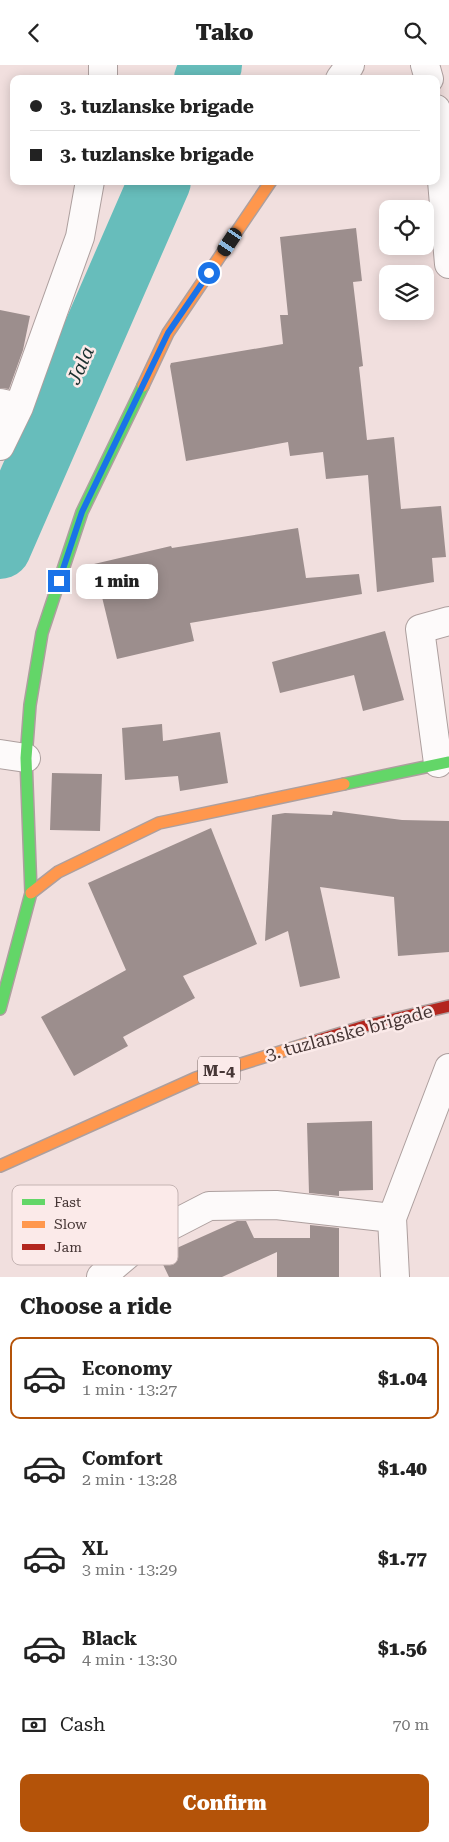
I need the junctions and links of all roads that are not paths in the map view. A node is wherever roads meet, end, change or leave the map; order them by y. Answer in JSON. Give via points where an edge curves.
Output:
{"nodes":[{"id":1,"x":440,"y":157,"type":"edge"},
{"id":2,"x":89,"y":185,"type":"edge"},
{"id":3,"x":268,"y":185,"type":"edge"},
{"id":4,"x":449,"y":264,"type":"edge"},
{"id":5,"x":10,"y":405,"type":"edge"},
{"id":6,"x":0,"y":446,"type":"edge"},
{"id":7,"x":449,"y":621,"type":"edge"},
{"id":8,"x":13,"y":756,"type":"edge"},
{"id":9,"x":443,"y":763,"type":"edge"},
{"id":10,"x":30,"y":893,"type":"junction"},
{"id":11,"x":2,"y":994,"type":"edge"},
{"id":12,"x":449,"y":1006,"type":"edge"},
{"id":13,"x":0,"y":1009,"type":"edge"},
{"id":14,"x":449,"y":1068,"type":"edge"},
{"id":15,"x":0,"y":1166,"type":"edge"},
{"id":16,"x":392,"y":1218,"type":"junction"},
{"id":17,"x":178,"y":1222,"type":"edge"},
{"id":18,"x":115,"y":1265,"type":"edge"},
{"id":19,"x":101,"y":1277,"type":"edge"},
{"id":20,"x":395,"y":1277,"type":"edge"}],
"edges":[{"from":1,"to":4,"type":"street"},
{"from":2,"to":5,"type":"street","via":[[80,237]]},
{"from":3,"to":8,"type":"street","via":[[168,333],[82,512],[42,633],[30,705]]},
{"from":5,"to":6,"type":"street"},
{"from":7,"to":9,"type":"street","via":[[420,629]]},
{"from":8,"to":10,"type":"street"},
{"from":9,"to":10,"type":"street","via":[[159,823],[58,871]]},
{"from":10,"to":11,"type":"street"},
{"from":11,"to":13,"type":"street"},
{"from":12,"to":15,"type":"street","name":"3. tuzlanske brigade","number":"M-4","via":[[365,1026],[196,1078]]},
{"from":14,"to":16,"type":"street"},
{"from":16,"to":17,"type":"street","via":[[276,1205],[209,1206]]},
{"from":16,"to":20,"type":"street"},
{"from":18,"to":19,"type":"street"}]}
